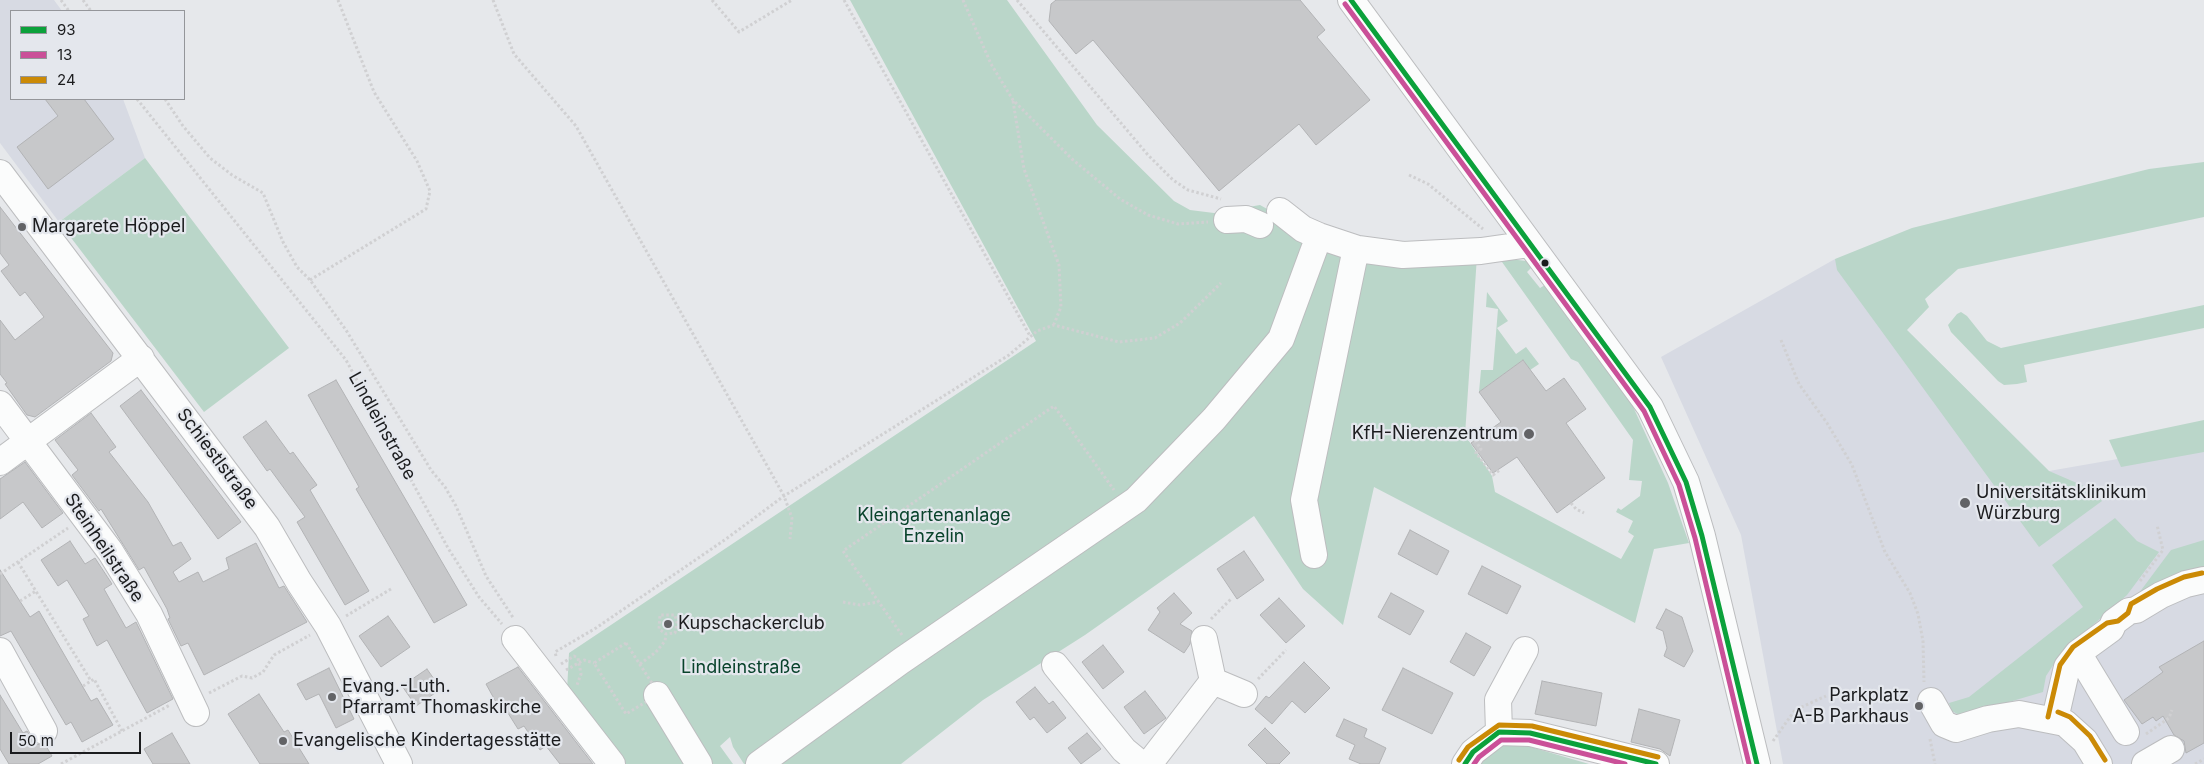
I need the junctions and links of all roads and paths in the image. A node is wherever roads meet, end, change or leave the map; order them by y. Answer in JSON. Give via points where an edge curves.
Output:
{"nodes":[{"id":1,"x":338,"y":0,"type":"edge"},
{"id":2,"x":492,"y":0,"type":"edge"},
{"id":3,"x":712,"y":0,"type":"edge"},
{"id":4,"x":792,"y":0,"type":"edge"},
{"id":5,"x":844,"y":0,"type":"edge"},
{"id":6,"x":963,"y":0,"type":"edge"},
{"id":7,"x":1017,"y":0,"type":"edge"},
{"id":8,"x":1352,"y":0,"type":"edge"},
{"id":9,"x":138,"y":100,"type":"edge"},
{"id":10,"x":166,"y":100,"type":"edge"},
{"id":11,"x":1013,"y":100,"type":"junction"},
{"id":12,"x":1409,"y":175,"type":"dead end"},
{"id":13,"x":2,"y":182,"type":"edge"},
{"id":14,"x":1225,"y":210,"type":"junction"},
{"id":15,"x":1319,"y":236,"type":"junction"},
{"id":16,"x":1530,"y":244,"type":"junction"},
{"id":17,"x":1504,"y":248,"type":"junction"},
{"id":18,"x":1358,"y":249,"type":"junction"},
{"id":19,"x":310,"y":280,"type":"junction"},
{"id":20,"x":1221,"y":283,"type":"dead end"},
{"id":21,"x":1054,"y":325,"type":"junction"},
{"id":22,"x":1030,"y":336,"type":"junction"},
{"id":23,"x":1781,"y":340,"type":"dead end"},
{"id":24,"x":141,"y":358,"type":"junction"},
{"id":25,"x":0,"y":404,"type":"edge"},
{"id":26,"x":1477,"y":437,"type":"dead end"},
{"id":27,"x":29,"y":442,"type":"junction"},
{"id":28,"x":0,"y":462,"type":"edge"},
{"id":29,"x":1501,"y":469,"type":"dead end"},
{"id":30,"x":784,"y":496,"type":"junction"},
{"id":31,"x":1571,"y":503,"type":"dead end"},
{"id":32,"x":1127,"y":508,"type":"junction"},
{"id":33,"x":1584,"y":513,"type":"dead end"},
{"id":34,"x":85,"y":517,"type":"junction"},
{"id":35,"x":2157,"y":524,"type":"dead end"},
{"id":36,"x":790,"y":539,"type":"dead end"},
{"id":37,"x":1314,"y":555,"type":"dead end"},
{"id":38,"x":18,"y":562,"type":"junction"},
{"id":39,"x":0,"y":574,"type":"edge"},
{"id":40,"x":2204,"y":580,"type":"edge"},
{"id":41,"x":391,"y":589,"type":"dead end"},
{"id":42,"x":36,"y":591,"type":"junction"},
{"id":43,"x":1231,"y":599,"type":"dead end"},
{"id":44,"x":2135,"y":600,"type":"junction"},
{"id":45,"x":20,"y":601,"type":"dead end"},
{"id":46,"x":843,"y":602,"type":"dead end"},
{"id":47,"x":878,"y":602,"type":"junction"},
{"id":48,"x":328,"y":626,"type":"junction"},
{"id":49,"x":517,"y":632,"type":"junction"},
{"id":50,"x":666,"y":634,"type":"junction"},
{"id":51,"x":1204,"y":639,"type":"joint"},
{"id":52,"x":549,"y":648,"type":"dead end"},
{"id":53,"x":1286,"y":650,"type":"dead end"},
{"id":54,"x":1525,"y":650,"type":"dead end"},
{"id":55,"x":0,"y":651,"type":"edge"},
{"id":56,"x":555,"y":652,"type":"junction"},
{"id":57,"x":913,"y":652,"type":"junction"},
{"id":58,"x":2078,"y":653,"type":"junction"},
{"id":59,"x":580,"y":661,"type":"junction"},
{"id":60,"x":594,"y":664,"type":"junction"},
{"id":61,"x":640,"y":664,"type":"junction"},
{"id":62,"x":1055,"y":665,"type":"dead end"},
{"id":63,"x":557,"y":680,"type":"junction"},
{"id":64,"x":91,"y":681,"type":"junction"},
{"id":65,"x":1212,"y":681,"type":"junction"},
{"id":66,"x":82,"y":686,"type":"dead end"},
{"id":67,"x":1244,"y":694,"type":"joint"},
{"id":68,"x":656,"y":695,"type":"junction"},
{"id":69,"x":1826,"y":696,"type":"dead end"},
{"id":70,"x":1932,"y":701,"type":"joint"},
{"id":71,"x":194,"y":708,"type":"joint"},
{"id":72,"x":2172,"y":710,"type":"dead end"},
{"id":73,"x":148,"y":716,"type":"dead end"},
{"id":74,"x":2055,"y":719,"type":"junction"},
{"id":75,"x":44,"y":731,"type":"dead end"},
{"id":76,"x":122,"y":731,"type":"junction"},
{"id":77,"x":1499,"y":732,"type":"junction"},
{"id":78,"x":1928,"y":732,"type":"dead end"},
{"id":79,"x":2126,"y":732,"type":"dead end"},
{"id":80,"x":2163,"y":740,"type":"joint"},
{"id":81,"x":2204,"y":759,"type":"edge"},
{"id":82,"x":1757,"y":763,"type":"edge"},
{"id":83,"x":61,"y":764,"type":"edge"},
{"id":84,"x":399,"y":764,"type":"edge"},
{"id":85,"x":612,"y":764,"type":"edge"},
{"id":86,"x":700,"y":764,"type":"edge"},
{"id":87,"x":759,"y":764,"type":"edge"},
{"id":88,"x":1141,"y":764,"type":"edge"},
{"id":89,"x":1148,"y":764,"type":"edge"},
{"id":90,"x":1465,"y":764,"type":"edge"},
{"id":91,"x":1656,"y":764,"type":"edge"},
{"id":92,"x":1935,"y":764,"type":"edge"},
{"id":93,"x":2099,"y":764,"type":"edge"},
{"id":94,"x":2145,"y":764,"type":"edge"},
{"id":95,"x":2195,"y":764,"type":"edge"}],
"edges":[{"from":1,"to":19,"type":"path","via":[[374,92],[417,161],[430,191],[426,209]]},
{"from":2,"to":30,"type":"path","via":[[514,54],[576,126]]},
{"from":3,"to":4,"type":"path","via":[[739,32]]},
{"from":5,"to":22,"type":"path"},
{"from":6,"to":11,"type":"path","via":[[991,64]]},
{"from":7,"to":14,"type":"path","via":[[1148,155],[1173,180]]},
{"from":8,"to":16,"type":"street"},
{"from":9,"to":49,"type":"path","name":"Lindleinstraße","via":[[346,360],[448,548],[479,597]]},
{"from":10,"to":19,"type":"path","via":[[210,158],[232,176],[263,193],[283,242]]},
{"from":11,"to":14,"type":"path","via":[[1072,159],[1120,199],[1141,211],[1178,224]]},
{"from":11,"to":21,"type":"path","via":[[1024,169],[1059,266],[1060,307]]},
{"from":12,"to":17,"type":"path","via":[[1428,184]]},
{"from":13,"to":24,"type":"street","name":"Schiestlstraße"},
{"from":14,"to":15,"type":"street","via":[[1246,219],[1270,218]]},
{"from":15,"to":18,"type":"street"},
{"from":15,"to":32,"type":"street","via":[[1281,339],[1214,419]]},
{"from":16,"to":17,"type":"street"},
{"from":16,"to":82,"type":"street","via":[[1650,407],[1686,482]]},
{"from":17,"to":18,"type":"street","via":[[1403,255]]},
{"from":18,"to":37,"type":"street","via":[[1304,500]]},
{"from":19,"to":49,"type":"path","via":[[346,330],[431,470],[445,487],[486,576]]},
{"from":20,"to":21,"type":"path","via":[[1180,323],[1155,338],[1120,342]]},
{"from":21,"to":22,"type":"path"},
{"from":22,"to":30,"type":"path","via":[[1009,355]]},
{"from":23,"to":70,"type":"path","via":[[1799,384],[1852,465],[1885,552],[1918,614],[1923,641],[1924,680]]},
{"from":24,"to":27,"type":"street"},
{"from":24,"to":48,"type":"street","name":"Schiestlstraße","via":[[267,527]]},
{"from":25,"to":27,"type":"street","name":"Steinheilstraße"},
{"from":26,"to":29,"type":"path","via":[[1474,439],[1481,449],[1476,453],[1493,476]]},
{"from":27,"to":28,"type":"street"},
{"from":27,"to":34,"type":"street","name":"Steinheilstraße"},
{"from":30,"to":36,"type":"path","via":[[792,518]]},
{"from":30,"to":56,"type":"path","via":[[596,628]]},
{"from":31,"to":33,"type":"path"},
{"from":32,"to":47,"type":"path","via":[[1054,406],[843,551]]},
{"from":32,"to":57,"type":"street"},
{"from":34,"to":38,"type":"path"},
{"from":34,"to":71,"type":"street","name":"Steinheilstraße","via":[[148,614]]},
{"from":35,"to":44,"type":"path","via":[[2163,550]]},
{"from":38,"to":39,"type":"path"},
{"from":38,"to":42,"type":"path"},
{"from":40,"to":44,"type":"street"},
{"from":41,"to":48,"type":"path"},
{"from":42,"to":45,"type":"path"},
{"from":42,"to":64,"type":"path"},
{"from":43,"to":51,"type":"path","via":[[1212,616]]},
{"from":44,"to":58,"type":"street","via":[[2135,617],[2121,628],[2111,629]]},
{"from":46,"to":47,"type":"path","via":[[860,605]]},
{"from":47,"to":57,"type":"path"},
{"from":48,"to":71,"type":"path","via":[[274,655],[263,672],[252,678],[242,676]]},
{"from":48,"to":84,"type":"street","name":"Schiestlstraße"},
{"from":49,"to":63,"type":"street"},
{"from":50,"to":50,"type":"path","via":[[675,633],[678,623],[675,615],[660,615],[659,629]]},
{"from":50,"to":61,"type":"path","via":[[665,641],[656,652]]},
{"from":51,"to":65,"type":"street"},
{"from":52,"to":56,"type":"path"},
{"from":53,"to":67,"type":"path"},
{"from":54,"to":77,"type":"street","via":[[1498,700]]},
{"from":55,"to":75,"type":"street"},
{"from":56,"to":63,"type":"path"},
{"from":57,"to":87,"type":"street"},
{"from":58,"to":74,"type":"street","via":[[2067,667]]},
{"from":58,"to":79,"type":"street"},
{"from":59,"to":60,"type":"path"},
{"from":59,"to":63,"type":"path"},
{"from":59,"to":63,"type":"path","via":[[574,656]]},
{"from":59,"to":63,"type":"path","via":[[581,674],[575,690]]},
{"from":60,"to":61,"type":"path","via":[[626,643]]},
{"from":60,"to":68,"type":"path","via":[[626,714]]},
{"from":61,"to":68,"type":"path","via":[[659,694]]},
{"from":62,"to":88,"type":"street","via":[[1124,750]]},
{"from":63,"to":85,"type":"street"},
{"from":64,"to":66,"type":"path"},
{"from":64,"to":76,"type":"path","via":[[94,679]]},
{"from":65,"to":67,"type":"street"},
{"from":65,"to":89,"type":"street"},
{"from":68,"to":86,"type":"street"},
{"from":69,"to":82,"type":"path","via":[[1795,710]]},
{"from":70,"to":74,"type":"street","via":[[1944,724],[1956,728],[2019,714]]},
{"from":72,"to":80,"type":"path","via":[[2169,718],[2154,730]]},
{"from":73,"to":76,"type":"path"},
{"from":74,"to":93,"type":"street","via":[[2075,730]]},
{"from":76,"to":83,"type":"path"},
{"from":77,"to":90,"type":"street","via":[[1473,752]]},
{"from":77,"to":91,"type":"street","via":[[1530,733]]},
{"from":78,"to":92,"type":"path"},
{"from":80,"to":94,"type":"street"},
{"from":81,"to":95,"type":"path"}]}
